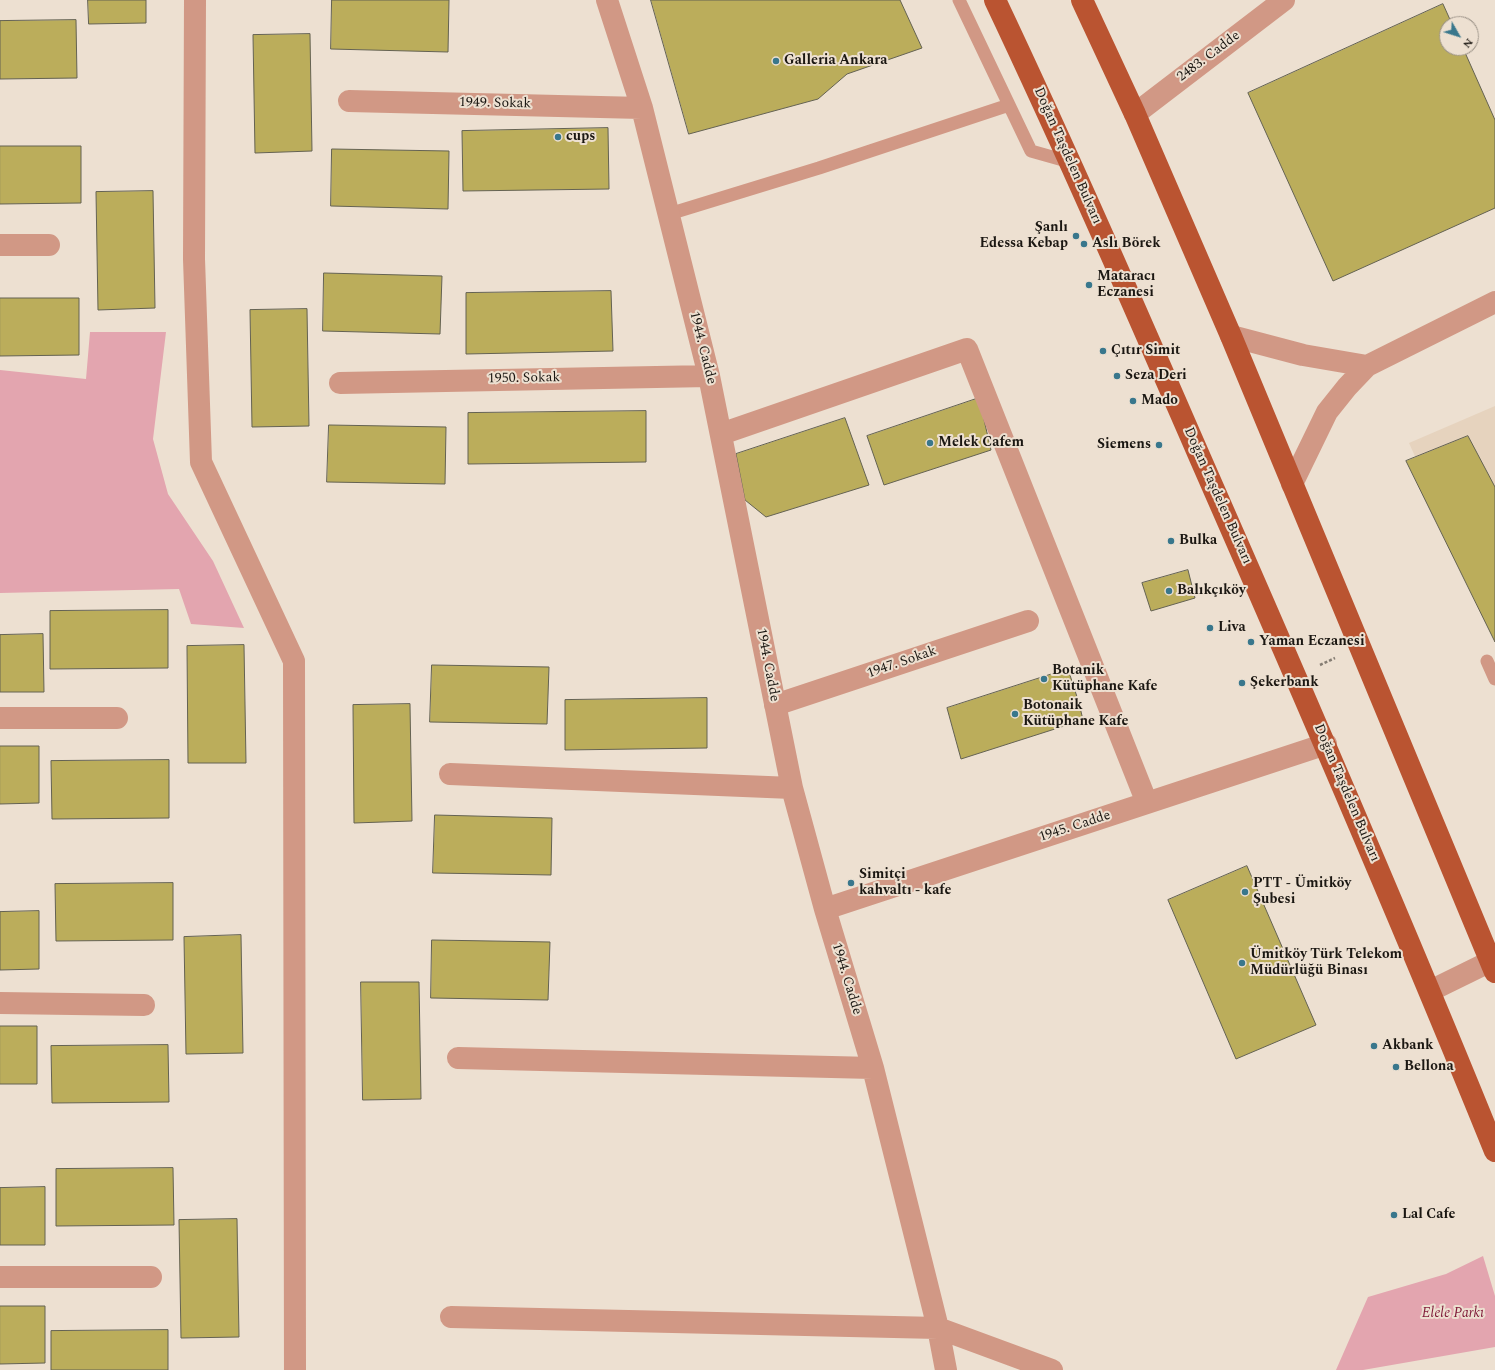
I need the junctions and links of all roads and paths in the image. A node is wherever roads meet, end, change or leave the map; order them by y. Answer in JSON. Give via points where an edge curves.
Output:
{"nodes":[{"id":1,"x":195,"y":0,"type":"edge"},
{"id":2,"x":607,"y":0,"type":"edge"},
{"id":3,"x":959,"y":0,"type":"edge"},
{"id":4,"x":996,"y":0,"type":"edge"},
{"id":5,"x":1082,"y":0,"type":"edge"},
{"id":6,"x":1284,"y":0,"type":"edge"},
{"id":7,"x":349,"y":101,"type":"dead end"},
{"id":8,"x":1009,"y":105,"type":"junction"},
{"id":9,"x":642,"y":108,"type":"junction"},
{"id":10,"x":1135,"y":114,"type":"junction"},
{"id":11,"x":1070,"y":162,"type":"junction"},
{"id":12,"x":668,"y":214,"type":"junction"},
{"id":13,"x":49,"y":245,"type":"dead end"},
{"id":14,"x":0,"y":246,"type":"edge"},
{"id":15,"x":1495,"y":302,"type":"edge"},
{"id":16,"x":1231,"y":336,"type":"junction"},
{"id":17,"x":1367,"y":366,"type":"junction"},
{"id":18,"x":709,"y":376,"type":"junction"},
{"id":19,"x":340,"y":384,"type":"dead end"},
{"id":20,"x":721,"y":434,"type":"junction"},
{"id":21,"x":1292,"y":484,"type":"junction"},
{"id":22,"x":1028,"y":620,"type":"dead end"},
{"id":23,"x":1360,"y":646,"type":"junction"},
{"id":24,"x":1487,"y":661,"type":"dead end"},
{"id":25,"x":1296,"y":677,"type":"junction"},
{"id":26,"x":1495,"y":679,"type":"edge"},
{"id":27,"x":775,"y":705,"type":"junction"},
{"id":28,"x":0,"y":718,"type":"edge"},
{"id":29,"x":117,"y":718,"type":"dead end"},
{"id":30,"x":1326,"y":744,"type":"junction"},
{"id":31,"x":450,"y":774,"type":"dead end"},
{"id":32,"x":792,"y":788,"type":"junction"},
{"id":33,"x":1147,"y":803,"type":"junction"},
{"id":34,"x":825,"y":910,"type":"junction"},
{"id":35,"x":1493,"y":967,"type":"edge"},
{"id":36,"x":1430,"y":991,"type":"junction"},
{"id":37,"x":0,"y":1003,"type":"edge"},
{"id":38,"x":144,"y":1005,"type":"dead end"},
{"id":39,"x":458,"y":1058,"type":"dead end"},
{"id":40,"x":873,"y":1068,"type":"junction"},
{"id":41,"x":1495,"y":1151,"type":"edge"},
{"id":42,"x":0,"y":1277,"type":"edge"},
{"id":43,"x":151,"y":1277,"type":"dead end"},
{"id":44,"x":451,"y":1317,"type":"dead end"},
{"id":45,"x":938,"y":1328,"type":"junction"},
{"id":46,"x":295,"y":1370,"type":"edge"},
{"id":47,"x":946,"y":1370,"type":"edge"},
{"id":48,"x":1052,"y":1370,"type":"edge"}],
"edges":[{"from":1,"to":46,"type":"street","via":[[194,259],[201,462],[294,661]]},
{"from":2,"to":9,"type":"street","name":"1944. Cadde"},
{"from":3,"to":8,"type":"lane"},
{"from":4,"to":11,"type":"main road","name":"Doğan Taşdelen Bulvarı"},
{"from":5,"to":10,"type":"main road"},
{"from":6,"to":10,"type":"street","name":"2483. Cadde"},
{"from":7,"to":9,"type":"street","name":"1949. Sokak"},
{"from":8,"to":11,"type":"lane","via":[[1031,151]]},
{"from":8,"to":12,"type":"lane","via":[[819,168]]},
{"from":9,"to":12,"type":"street","name":"1944. Cadde"},
{"from":10,"to":16,"type":"main road"},
{"from":11,"to":25,"type":"main road","name":"Doğan Taşdelen Bulvarı"},
{"from":12,"to":18,"type":"street","name":"1944. Cadde"},
{"from":13,"to":14,"type":"street"},
{"from":15,"to":17,"type":"street"},
{"from":16,"to":17,"type":"street","via":[[1303,355]]},
{"from":16,"to":21,"type":"main road"},
{"from":17,"to":21,"type":"street","via":[[1327,412]]},
{"from":18,"to":19,"type":"street","name":"1950. Sokak"},
{"from":18,"to":20,"type":"street","name":"1944. Cadde"},
{"from":20,"to":27,"type":"street","name":"1944. Cadde"},
{"from":20,"to":33,"type":"street","via":[[967,349]]},
{"from":21,"to":23,"type":"main road"},
{"from":22,"to":27,"type":"street","name":"1947. Sokak"},
{"from":23,"to":25,"type":"path"},
{"from":23,"to":35,"type":"main road"},
{"from":24,"to":26,"type":"lane"},
{"from":25,"to":30,"type":"main road","name":"Doğan Taşdelen Bulvarı"},
{"from":27,"to":32,"type":"street","name":"1944. Cadde"},
{"from":28,"to":29,"type":"street"},
{"from":30,"to":33,"type":"street","name":"1945. Cadde"},
{"from":30,"to":36,"type":"main road","name":"Doğan Taşdelen Bulvarı"},
{"from":31,"to":32,"type":"street"},
{"from":32,"to":34,"type":"street","name":"1944. Cadde"},
{"from":33,"to":34,"type":"street","name":"1945. Cadde"},
{"from":34,"to":40,"type":"street","name":"1944. Cadde"},
{"from":35,"to":36,"type":"street"},
{"from":36,"to":41,"type":"main road","name":"Doğan Taşdelen Bulvarı"},
{"from":37,"to":38,"type":"street"},
{"from":39,"to":40,"type":"street"},
{"from":40,"to":45,"type":"street","name":"1944. Cadde"},
{"from":42,"to":43,"type":"street"},
{"from":44,"to":45,"type":"street"},
{"from":45,"to":47,"type":"street","name":"1944. Cadde"},
{"from":45,"to":48,"type":"street"}]}
